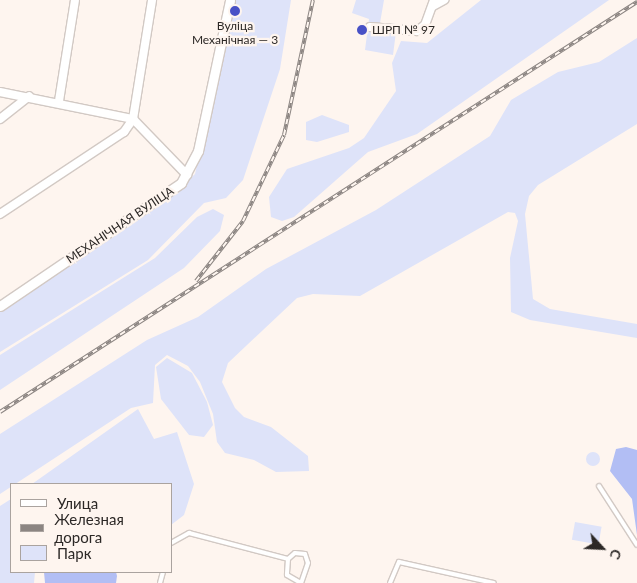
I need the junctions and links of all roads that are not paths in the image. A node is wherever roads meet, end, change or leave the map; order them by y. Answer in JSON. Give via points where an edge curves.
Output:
{"nodes":[{"id":1,"x":75,"y":0,"type":"edge"},
{"id":2,"x":152,"y":0,"type":"edge"},
{"id":3,"x":230,"y":0,"type":"edge"},
{"id":4,"x":444,"y":0,"type":"edge"},
{"id":5,"x":433,"y":3,"type":"edge"},
{"id":6,"x":370,"y":27,"type":"dead end"},
{"id":7,"x":0,"y":92,"type":"edge"},
{"id":8,"x":29,"y":96,"type":"junction"},
{"id":9,"x":58,"y":101,"type":"junction"},
{"id":10,"x":0,"y":118,"type":"edge"},
{"id":11,"x":133,"y":119,"type":"junction"},
{"id":12,"x":186,"y":175,"type":"junction"},
{"id":13,"x":0,"y":214,"type":"edge"},
{"id":14,"x":0,"y":306,"type":"edge"},
{"id":15,"x":600,"y":486,"type":"dead end"},
{"id":16,"x":172,"y":542,"type":"edge"},
{"id":17,"x":637,"y":545,"type":"edge"},
{"id":18,"x":288,"y":560,"type":"junction"},
{"id":19,"x":301,"y":583,"type":"edge"},
{"id":20,"x":390,"y":583,"type":"edge"},
{"id":21,"x":494,"y":583,"type":"edge"}],
"edges":[{"from":1,"to":9,"type":"street"},
{"from":2,"to":11,"type":"street"},
{"from":3,"to":12,"type":"street","name":"МЕХАНІЧНАЯ ВУЛІЦА","via":[[198,151]]},
{"from":4,"to":5,"type":"street"},
{"from":5,"to":6,"type":"street","via":[[417,32]]},
{"from":7,"to":8,"type":"street"},
{"from":8,"to":9,"type":"street"},
{"from":8,"to":10,"type":"street"},
{"from":9,"to":11,"type":"street"},
{"from":11,"to":12,"type":"street"},
{"from":11,"to":13,"type":"street","via":[[124,132]]},
{"from":12,"to":14,"type":"street","name":"МЕХАНІЧНАЯ ВУЛІЦА","via":[[166,196]]},
{"from":15,"to":17,"type":"lane"},
{"from":16,"to":18,"type":"lane","via":[[189,533]]},
{"from":18,"to":19,"type":"lane","via":[[287,575]]},
{"from":18,"to":19,"type":"lane","via":[[295,553],[305,554],[308,563]]},
{"from":20,"to":21,"type":"lane","via":[[399,562]]}]}
